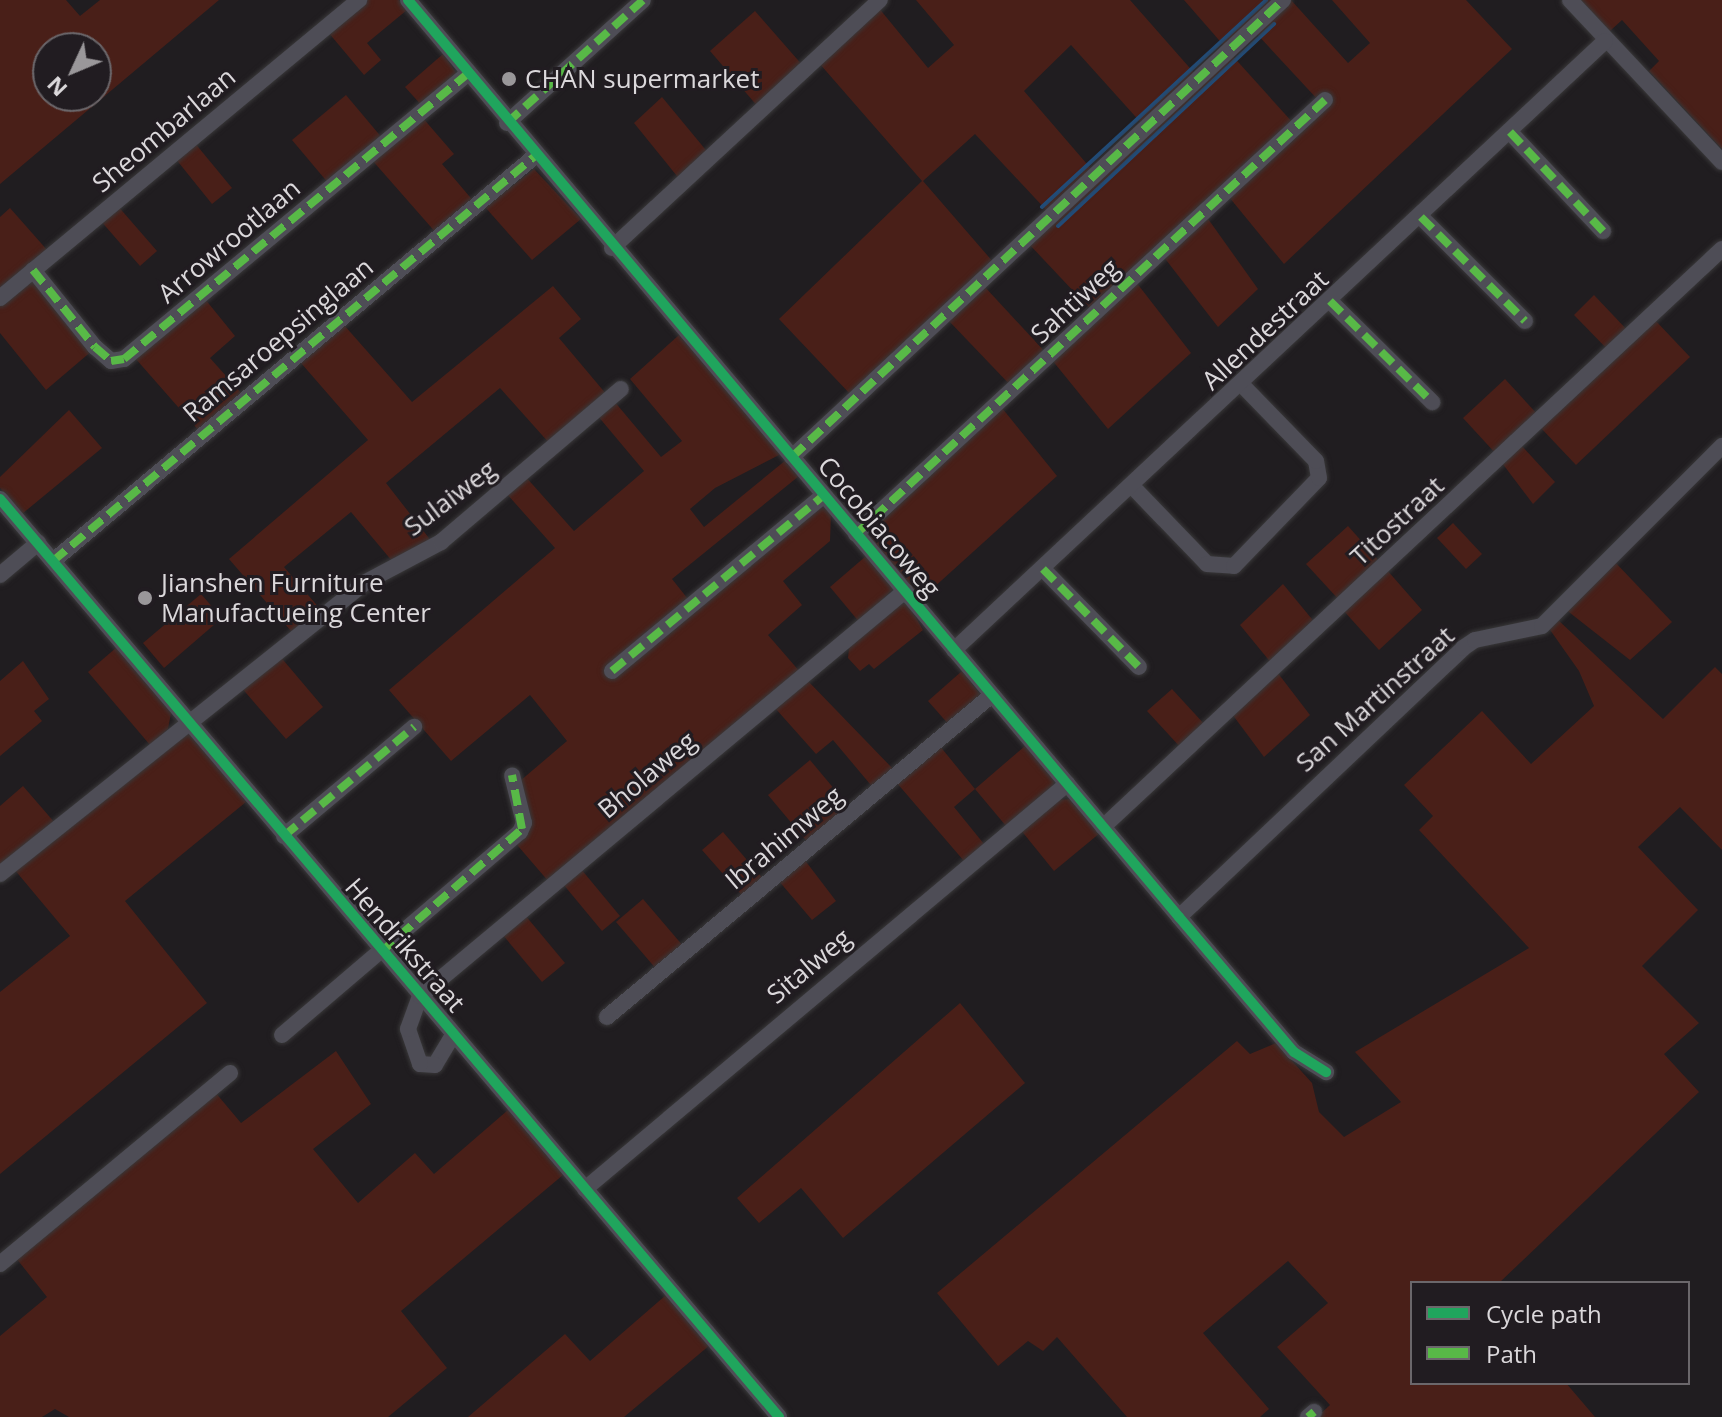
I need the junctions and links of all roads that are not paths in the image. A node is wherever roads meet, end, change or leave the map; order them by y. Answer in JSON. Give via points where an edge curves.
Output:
{"nodes":[{"id":1,"x":359,"y":0,"type":"edge"},
{"id":2,"x":432,"y":0,"type":"edge"},
{"id":3,"x":643,"y":0,"type":"edge"},
{"id":4,"x":880,"y":0,"type":"edge"},
{"id":5,"x":1283,"y":0,"type":"edge"},
{"id":6,"x":1570,"y":0,"type":"edge"},
{"id":7,"x":413,"y":6,"type":"edge"},
{"id":8,"x":1605,"y":41,"type":"junction"},
{"id":9,"x":467,"y":74,"type":"junction"},
{"id":10,"x":1325,"y":100,"type":"dead end"},
{"id":11,"x":507,"y":123,"type":"junction"},
{"id":12,"x":1510,"y":132,"type":"junction"},
{"id":13,"x":535,"y":156,"type":"junction"},
{"id":14,"x":1722,"y":162,"type":"edge"},
{"id":15,"x":1421,"y":217,"type":"junction"},
{"id":16,"x":1603,"y":231,"type":"dead end"},
{"id":17,"x":612,"y":248,"type":"junction"},
{"id":18,"x":1722,"y":249,"type":"edge"},
{"id":19,"x":33,"y":270,"type":"junction"},
{"id":20,"x":0,"y":298,"type":"edge"},
{"id":21,"x":1330,"y":301,"type":"junction"},
{"id":22,"x":1525,"y":321,"type":"dead end"},
{"id":23,"x":1241,"y":384,"type":"junction"},
{"id":24,"x":621,"y":389,"type":"dead end"},
{"id":25,"x":1432,"y":402,"type":"dead end"},
{"id":26,"x":1722,"y":446,"type":"edge"},
{"id":27,"x":792,"y":457,"type":"junction"},
{"id":28,"x":1132,"y":486,"type":"junction"},
{"id":29,"x":823,"y":496,"type":"junction"},
{"id":30,"x":0,"y":499,"type":"edge"},
{"id":31,"x":856,"y":534,"type":"junction"},
{"id":32,"x":38,"y":543,"type":"junction"},
{"id":33,"x":53,"y":561,"type":"junction"},
{"id":34,"x":1043,"y":569,"type":"junction"},
{"id":35,"x":0,"y":575,"type":"edge"},
{"id":36,"x":905,"y":591,"type":"junction"},
{"id":37,"x":954,"y":650,"type":"junction"},
{"id":38,"x":1139,"y":667,"type":"dead end"},
{"id":39,"x":612,"y":671,"type":"dead end"},
{"id":40,"x":992,"y":695,"type":"junction"},
{"id":41,"x":188,"y":721,"type":"junction"},
{"id":42,"x":414,"y":727,"type":"dead end"},
{"id":43,"x":512,"y":775,"type":"dead end"},
{"id":44,"x":1067,"y":784,"type":"junction"},
{"id":45,"x":1103,"y":827,"type":"junction"},
{"id":46,"x":284,"y":836,"type":"junction"},
{"id":47,"x":0,"y":874,"type":"edge"},
{"id":48,"x":1179,"y":917,"type":"junction"},
{"id":49,"x":381,"y":952,"type":"junction"},
{"id":50,"x":420,"y":996,"type":"junction"},
{"id":51,"x":607,"y":1017,"type":"dead end"},
{"id":52,"x":282,"y":1035,"type":"dead end"},
{"id":53,"x":453,"y":1035,"type":"junction"},
{"id":54,"x":1326,"y":1072,"type":"dead end"},
{"id":55,"x":230,"y":1073,"type":"dead end"},
{"id":56,"x":585,"y":1189,"type":"junction"},
{"id":57,"x":0,"y":1264,"type":"edge"},
{"id":58,"x":779,"y":1417,"type":"edge"}],
"edges":[{"from":1,"to":19,"type":"street","name":"Sheombarlaan"},
{"from":2,"to":7,"type":"street"},
{"from":3,"to":11,"type":"street"},
{"from":4,"to":17,"type":"street"},
{"from":5,"to":27,"type":"street"},
{"from":6,"to":8,"type":"street"},
{"from":7,"to":9,"type":"street","name":"Cocobiacoweg"},
{"from":8,"to":12,"type":"street","name":"Allendestraat"},
{"from":8,"to":14,"type":"street"},
{"from":9,"to":11,"type":"street","name":"Cocobiacoweg"},
{"from":9,"to":19,"type":"street","name":"Arrowrootlaan","via":[[124,359],[105,356]]},
{"from":10,"to":31,"type":"street","name":"Sahtiweg"},
{"from":11,"to":13,"type":"street","name":"Cocobiacoweg"},
{"from":12,"to":15,"type":"street","name":"Allendestraat"},
{"from":12,"to":16,"type":"street"},
{"from":13,"to":17,"type":"street","name":"Cocobiacoweg"},
{"from":13,"to":33,"type":"street","name":"Ramsaroepsinglaan"},
{"from":15,"to":21,"type":"street","name":"Allendestraat"},
{"from":15,"to":22,"type":"street"},
{"from":17,"to":27,"type":"street","name":"Cocobiacoweg"},
{"from":18,"to":45,"type":"street","name":"Titostraat"},
{"from":19,"to":20,"type":"street","name":"Sheombarlaan"},
{"from":21,"to":23,"type":"street","name":"Allendestraat"},
{"from":21,"to":25,"type":"street"},
{"from":23,"to":28,"type":"street","name":"Allendestraat"},
{"from":23,"to":28,"type":"street","via":[[1316,461],[1319,478],[1234,566],[1207,564]]},
{"from":24,"to":41,"type":"street","name":"Sulaiweg","via":[[441,542],[364,583]]},
{"from":26,"to":48,"type":"street","name":"San Martinstraat","via":[[1542,626],[1475,640],[1463,648]]},
{"from":27,"to":29,"type":"street","name":"Cocobiacoweg"},
{"from":28,"to":34,"type":"street","name":"Allendestraat"},
{"from":29,"to":31,"type":"street","name":"Cocobiacoweg"},
{"from":29,"to":39,"type":"street"},
{"from":30,"to":32,"type":"street","name":"Hendrikstraat"},
{"from":31,"to":36,"type":"street","name":"Cocobiacoweg"},
{"from":32,"to":33,"type":"street","name":"Hendrikstraat"},
{"from":32,"to":35,"type":"street"},
{"from":33,"to":41,"type":"street","name":"Hendrikstraat"},
{"from":34,"to":37,"type":"street","name":"Allendestraat"},
{"from":34,"to":38,"type":"street"},
{"from":36,"to":37,"type":"street","name":"Cocobiacoweg"},
{"from":36,"to":50,"type":"street","name":"Bholaweg"},
{"from":37,"to":40,"type":"street","name":"Cocobiacoweg"},
{"from":40,"to":44,"type":"street","name":"Cocobiacoweg"},
{"from":40,"to":51,"type":"street","name":"Ibrahimweg"},
{"from":41,"to":46,"type":"street","name":"Hendrikstraat"},
{"from":41,"to":47,"type":"street","name":"Sulaiweg"},
{"from":42,"to":46,"type":"street"},
{"from":43,"to":49,"type":"street","via":[[522,829]]},
{"from":44,"to":45,"type":"street","name":"Cocobiacoweg"},
{"from":44,"to":56,"type":"street","name":"Sitalweg"},
{"from":45,"to":48,"type":"street","name":"Cocobiacoweg"},
{"from":46,"to":49,"type":"street","name":"Hendrikstraat"},
{"from":48,"to":54,"type":"street","name":"Cocobiacoweg","via":[[1294,1052]]},
{"from":49,"to":50,"type":"street","name":"Hendrikstraat"},
{"from":49,"to":52,"type":"street"},
{"from":50,"to":53,"type":"street","name":"Hendrikstraat"},
{"from":50,"to":53,"type":"street","via":[[408,1029],[420,1064],[435,1065]]},
{"from":53,"to":56,"type":"street","name":"Hendrikstraat"},
{"from":55,"to":57,"type":"street"},
{"from":56,"to":58,"type":"street","name":"Hendrikstraat"}]}
